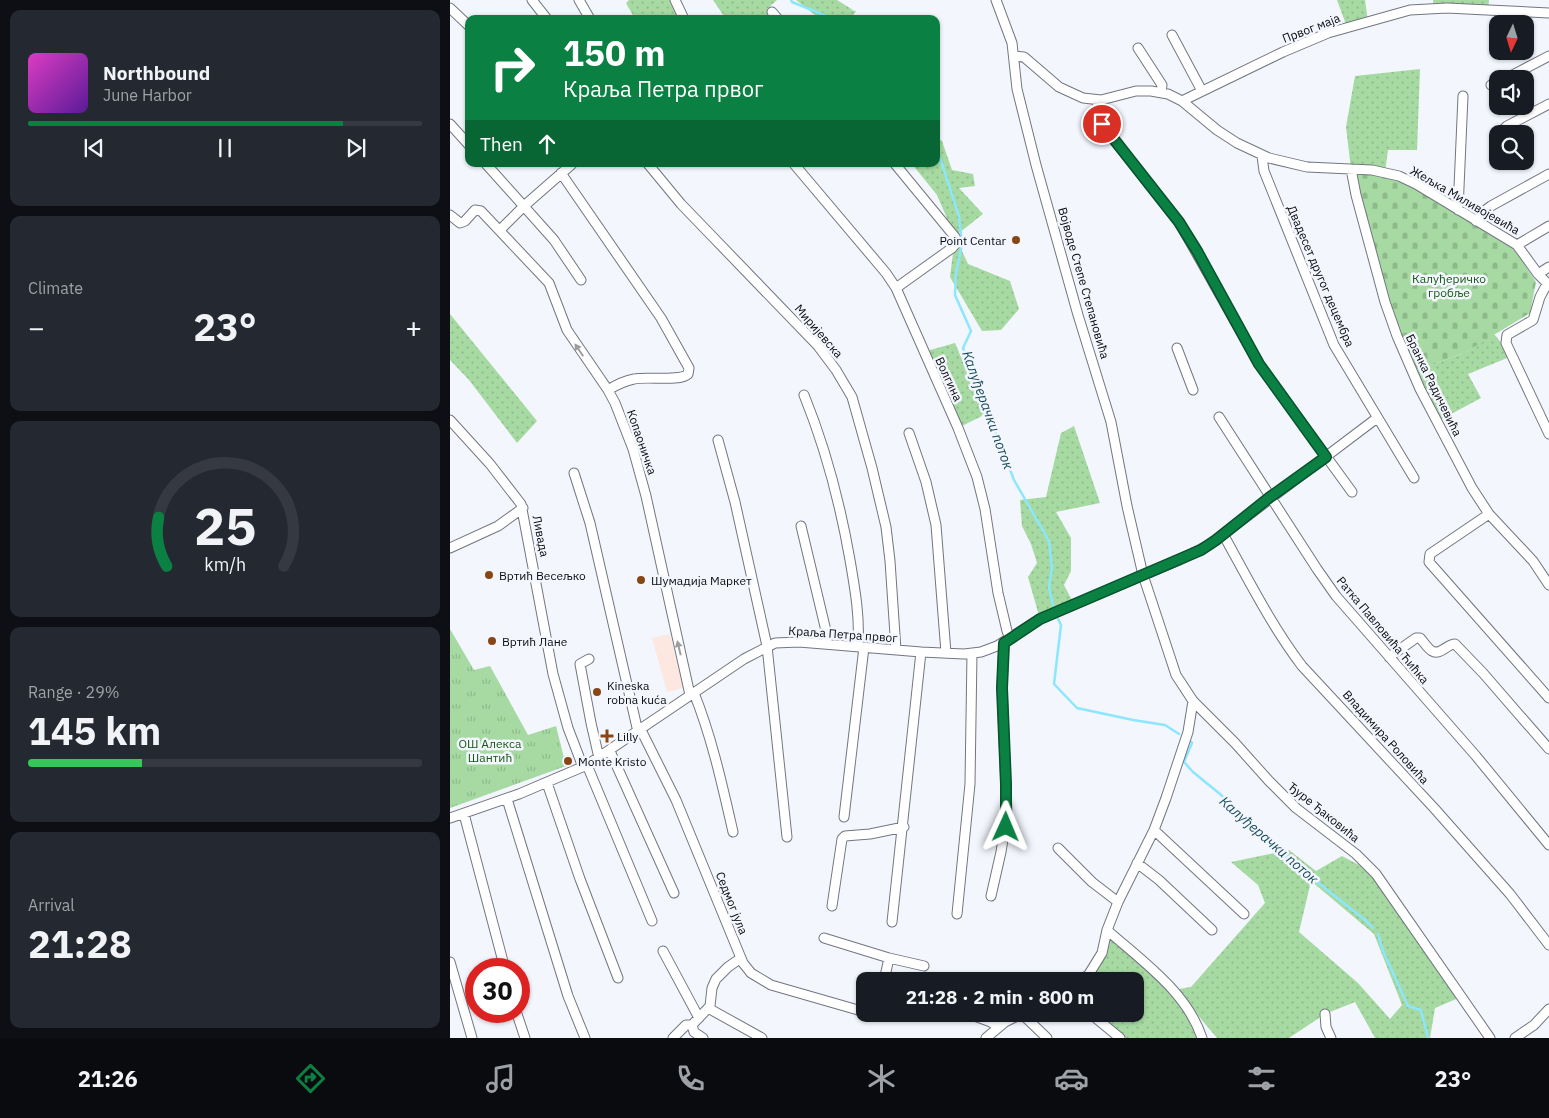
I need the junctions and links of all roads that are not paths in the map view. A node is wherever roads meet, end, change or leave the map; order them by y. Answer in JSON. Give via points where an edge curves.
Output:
{"nodes":[{"id":1,"x":532,"y":0,"type":"edge"},
{"id":2,"x":579,"y":0,"type":"edge"},
{"id":3,"x":675,"y":0,"type":"edge"},
{"id":4,"x":996,"y":0,"type":"edge"},
{"id":5,"x":1489,"y":0,"type":"edge"},
{"id":6,"x":450,"y":8,"type":"edge"},
{"id":7,"x":1488,"y":10,"type":"junction"},
{"id":8,"x":1549,"y":13,"type":"edge"},
{"id":9,"x":544,"y":15,"type":"edge"},
{"id":10,"x":588,"y":15,"type":"edge"},
{"id":11,"x":682,"y":15,"type":"edge"},
{"id":12,"x":465,"y":22,"type":"edge"},
{"id":13,"x":1172,"y":35,"type":"dead end"},
{"id":14,"x":1138,"y":48,"type":"dead end"},
{"id":15,"x":1014,"y":56,"type":"junction"},
{"id":16,"x":1549,"y":56,"type":"edge"},
{"id":17,"x":1523,"y":70,"type":"edge"},
{"id":18,"x":1202,"y":91,"type":"junction"},
{"id":19,"x":1161,"y":92,"type":"junction"},
{"id":20,"x":1463,"y":96,"type":"dead end"},
{"id":21,"x":1096,"y":100,"type":"junction"},
{"id":22,"x":1182,"y":101,"type":"junction"},
{"id":23,"x":1549,"y":104,"type":"edge"},
{"id":24,"x":450,"y":124,"type":"edge"},
{"id":25,"x":1508,"y":125,"type":"edge"},
{"id":26,"x":465,"y":141,"type":"edge"},
{"id":27,"x":1262,"y":156,"type":"junction"},
{"id":28,"x":489,"y":167,"type":"edge"},
{"id":29,"x":568,"y":167,"type":"edge"},
{"id":30,"x":651,"y":167,"type":"edge"},
{"id":31,"x":797,"y":167,"type":"edge"},
{"id":32,"x":897,"y":167,"type":"edge"},
{"id":33,"x":1351,"y":169,"type":"junction"},
{"id":34,"x":561,"y":173,"type":"junction"},
{"id":35,"x":1549,"y":174,"type":"edge"},
{"id":36,"x":524,"y":206,"type":"junction"},
{"id":37,"x":1458,"y":210,"type":"junction"},
{"id":38,"x":450,"y":215,"type":"edge"},
{"id":39,"x":1476,"y":221,"type":"junction"},
{"id":40,"x":1549,"y":226,"type":"edge"},
{"id":41,"x":500,"y":230,"type":"junction"},
{"id":42,"x":1517,"y":245,"type":"junction"},
{"id":43,"x":1549,"y":267,"type":"edge"},
{"id":44,"x":1538,"y":274,"type":"junction"},
{"id":45,"x":581,"y":280,"type":"dead end"},
{"id":46,"x":1548,"y":285,"type":"edge"},
{"id":47,"x":896,"y":288,"type":"junction"},
{"id":48,"x":1177,"y":348,"type":"dead end"},
{"id":49,"x":608,"y":390,"type":"junction"},
{"id":50,"x":1193,"y":390,"type":"dead end"},
{"id":51,"x":804,"y":395,"type":"dead end"},
{"id":52,"x":1218,"y":417,"type":"dead end"},
{"id":53,"x":1377,"y":418,"type":"junction"},
{"id":54,"x":450,"y":420,"type":"edge"},
{"id":55,"x":909,"y":433,"type":"dead end"},
{"id":56,"x":1549,"y":434,"type":"edge"},
{"id":57,"x":718,"y":440,"type":"dead end"},
{"id":58,"x":1326,"y":457,"type":"junction"},
{"id":59,"x":574,"y":473,"type":"dead end"},
{"id":60,"x":1414,"y":478,"type":"dead end"},
{"id":61,"x":1352,"y":492,"type":"dead end"},
{"id":62,"x":1270,"y":497,"type":"junction"},
{"id":63,"x":523,"y":508,"type":"junction"},
{"id":64,"x":1489,"y":514,"type":"junction"},
{"id":65,"x":801,"y":526,"type":"dead end"},
{"id":66,"x":1223,"y":534,"type":"junction"},
{"id":67,"x":452,"y":544,"type":"edge"},
{"id":68,"x":1143,"y":575,"type":"junction"},
{"id":69,"x":1549,"y":585,"type":"edge"},
{"id":70,"x":1007,"y":641,"type":"junction"},
{"id":71,"x":827,"y":644,"type":"junction"},
{"id":72,"x":767,"y":646,"type":"junction"},
{"id":73,"x":861,"y":647,"type":"junction"},
{"id":74,"x":896,"y":650,"type":"junction"},
{"id":75,"x":921,"y":652,"type":"junction"},
{"id":76,"x":946,"y":653,"type":"junction"},
{"id":77,"x":972,"y":653,"type":"junction"},
{"id":78,"x":1389,"y":658,"type":"junction"},
{"id":79,"x":589,"y":659,"type":"dead end"},
{"id":80,"x":692,"y":694,"type":"junction"},
{"id":81,"x":1549,"y":698,"type":"edge"},
{"id":82,"x":1192,"y":701,"type":"junction"},
{"id":83,"x":640,"y":731,"type":"junction"},
{"id":84,"x":1549,"y":748,"type":"edge"},
{"id":85,"x":610,"y":751,"type":"junction"},
{"id":86,"x":599,"y":758,"type":"junction"},
{"id":87,"x":585,"y":766,"type":"junction"},
{"id":88,"x":547,"y":784,"type":"junction"},
{"id":89,"x":507,"y":799,"type":"junction"},
{"id":90,"x":464,"y":814,"type":"junction"},
{"id":91,"x":844,"y":817,"type":"dead end"},
{"id":92,"x":450,"y":818,"type":"edge"},
{"id":93,"x":904,"y":827,"type":"junction"},
{"id":94,"x":1154,"y":830,"type":"junction"},
{"id":95,"x":733,"y":832,"type":"dead end"},
{"id":96,"x":787,"y":837,"type":"dead end"},
{"id":97,"x":1549,"y":845,"type":"edge"},
{"id":98,"x":1058,"y":848,"type":"dead end"},
{"id":99,"x":1137,"y":864,"type":"junction"},
{"id":100,"x":674,"y":893,"type":"dead end"},
{"id":101,"x":991,"y":896,"type":"dead end"},
{"id":102,"x":1118,"y":902,"type":"junction"},
{"id":103,"x":832,"y":906,"type":"dead end"},
{"id":104,"x":956,"y":914,"type":"dead end"},
{"id":105,"x":1244,"y":914,"type":"dead end"},
{"id":106,"x":652,"y":921,"type":"dead end"},
{"id":107,"x":892,"y":922,"type":"dead end"},
{"id":108,"x":1107,"y":930,"type":"junction"},
{"id":109,"x":1212,"y":930,"type":"dead end"},
{"id":110,"x":824,"y":938,"type":"dead end"},
{"id":111,"x":1549,"y":945,"type":"edge"},
{"id":112,"x":663,"y":951,"type":"dead end"},
{"id":113,"x":502,"y":958,"type":"edge"},
{"id":114,"x":741,"y":958,"type":"junction"},
{"id":115,"x":889,"y":958,"type":"junction"},
{"id":116,"x":450,"y":962,"type":"edge"},
{"id":117,"x":924,"y":966,"type":"dead end"},
{"id":118,"x":886,"y":972,"type":"edge"},
{"id":119,"x":1090,"y":972,"type":"edge"},
{"id":120,"x":618,"y":978,"type":"dead end"},
{"id":121,"x":708,"y":1008,"type":"junction"},
{"id":122,"x":1549,"y":1009,"type":"edge"},
{"id":123,"x":856,"y":1010,"type":"edge"},
{"id":124,"x":1325,"y":1014,"type":"dead end"},
{"id":125,"x":699,"y":1018,"type":"junction"},
{"id":126,"x":991,"y":1022,"type":"edge"},
{"id":127,"x":1007,"y":1022,"type":"edge"},
{"id":128,"x":1030,"y":1022,"type":"edge"},
{"id":129,"x":1101,"y":1022,"type":"edge"},
{"id":130,"x":520,"y":1023,"type":"edge"},
{"id":131,"x":692,"y":1025,"type":"junction"},
{"id":132,"x":998,"y":1027,"type":"junction"},
{"id":133,"x":472,"y":1038,"type":"edge"},
{"id":134,"x":525,"y":1038,"type":"edge"},
{"id":135,"x":584,"y":1038,"type":"edge"},
{"id":136,"x":673,"y":1038,"type":"edge"},
{"id":137,"x":703,"y":1038,"type":"edge"},
{"id":138,"x":762,"y":1038,"type":"edge"},
{"id":139,"x":986,"y":1038,"type":"edge"},
{"id":140,"x":1047,"y":1038,"type":"edge"},
{"id":141,"x":1120,"y":1038,"type":"edge"},
{"id":142,"x":1202,"y":1038,"type":"edge"},
{"id":143,"x":1331,"y":1038,"type":"edge"},
{"id":144,"x":1490,"y":1038,"type":"edge"},
{"id":145,"x":1515,"y":1038,"type":"edge"}],
"edges":[{"from":1,"to":9,"type":"street"},
{"from":2,"to":10,"type":"street"},
{"from":3,"to":11,"type":"street"},
{"from":4,"to":15,"type":"street","name":"Војводе Степе Степановића"},
{"from":5,"to":7,"type":"street"},
{"from":6,"to":12,"type":"street"},
{"from":7,"to":8,"type":"street","name":"Првог маја"},
{"from":7,"to":18,"type":"street","name":"Првог маја","via":[[1418,9],[1352,26],[1292,48]]},
{"from":13,"to":18,"type":"street"},
{"from":14,"to":19,"type":"street","via":[[1162,85]]},
{"from":15,"to":21,"type":"street","name":"Жељка Миливојевића","via":[[1024,57],[1071,94]]},
{"from":15,"to":68,"type":"street","name":"Војводе Степе Степановића","via":[[1017,89],[1034,157],[1111,422]]},
{"from":16,"to":17,"type":"street"},
{"from":18,"to":22,"type":"street","name":"Првог маја"},
{"from":19,"to":21,"type":"street","name":"Жељка Миливојевића","via":[[1136,91]]},
{"from":19,"to":22,"type":"street","name":"Жељка Миливојевића"},
{"from":20,"to":37,"type":"street"},
{"from":21,"to":58,"type":"street","via":[[1102,124],[1179,222],[1259,364]]},
{"from":22,"to":27,"type":"street","name":"Жељка Миливојевића","via":[[1231,140]]},
{"from":23,"to":25,"type":"street"},
{"from":24,"to":26,"type":"street"},
{"from":27,"to":33,"type":"street","name":"Жељка Миливојевића","via":[[1306,166]]},
{"from":27,"to":53,"type":"street","name":"Двадесет другог децембра","via":[[1264,171],[1334,345]]},
{"from":28,"to":36,"type":"street"},
{"from":29,"to":34,"type":"street"},
{"from":30,"to":74,"type":"street","name":"Миријевска","via":[[818,346],[852,397],[886,527]]},
{"from":31,"to":47,"type":"street","name":"Волгина"},
{"from":32,"to":47,"type":"street","via":[[957,242]]},
{"from":33,"to":37,"type":"street","name":"Жељка Миливојевића","via":[[1398,176]]},
{"from":33,"to":64,"type":"street","name":"Бранка Радичевића","via":[[1385,302],[1397,336],[1420,389]]},
{"from":34,"to":36,"type":"street"},
{"from":34,"to":49,"type":"street","via":[[661,318],[689,368],[688,374],[682,378],[641,378]]},
{"from":35,"to":39,"type":"street","via":[[1492,206]]},
{"from":36,"to":41,"type":"street"},
{"from":36,"to":45,"type":"street","via":[[558,245]]},
{"from":37,"to":39,"type":"street","name":"Жељка Миливојевића"},
{"from":38,"to":41,"type":"street","name":"Копаоничка","via":[[460,223],[475,210],[480,210]]},
{"from":39,"to":42,"type":"street","name":"Жељка Миливојевића"},
{"from":40,"to":42,"type":"street"},
{"from":49,"to":41,"type":"street","name":"Копаоничка","one_way":true,"via":[[566,330],[549,283]]},
{"from":42,"to":44,"type":"street","name":"Жељка Миливојевића"},
{"from":43,"to":44,"type":"street"},
{"from":44,"to":46,"type":"street","name":"Жељка Миливојевића"},
{"from":46,"to":56,"type":"street","via":[[1535,316],[1508,335],[1506,343]]},
{"from":47,"to":70,"type":"street","name":"Волгина","via":[[977,477]]},
{"from":48,"to":50,"type":"street"},
{"from":80,"to":49,"type":"street","name":"Копаоничка","one_way":true,"via":[[646,496],[633,449]]},
{"from":51,"to":73,"type":"street","via":[[825,452],[845,529],[858,606]]},
{"from":52,"to":62,"type":"street","name":"Ратка Павловића Ћићка"},
{"from":53,"to":58,"type":"street","name":"Краља Петра првог"},
{"from":53,"to":60,"type":"street","name":"Двадесет другог децембра"},
{"from":54,"to":63,"type":"street","name":"Ливада","via":[[509,487]]},
{"from":55,"to":76,"type":"street","via":[[926,482],[936,525]]},
{"from":57,"to":72,"type":"street"},
{"from":58,"to":61,"type":"street"},
{"from":58,"to":62,"type":"street","name":"Краља Петра првог"},
{"from":59,"to":83,"type":"street","name":"Седмог јула","via":[[590,523]]},
{"from":62,"to":66,"type":"street","name":"Краља Петра првог"},
{"from":62,"to":78,"type":"street","name":"Ратка Павловића Ћићка","via":[[1336,596]]},
{"from":63,"to":67,"type":"street","via":[[498,526]]},
{"from":63,"to":87,"type":"street","name":"Ливада","via":[[554,674],[568,728]]},
{"from":64,"to":69,"type":"street","name":"Бранка Радичевића","via":[[1532,561]]},
{"from":64,"to":81,"type":"street","via":[[1430,554],[1429,562]]},
{"from":65,"to":71,"type":"street"},
{"from":66,"to":68,"type":"street","name":"Краља Петра првог","via":[[1192,554]]},
{"from":66,"to":111,"type":"street","name":"Владимира Роловића","via":[[1272,622],[1302,666],[1434,808],[1510,894]]},
{"from":68,"to":70,"type":"street","name":"Краља Петра првог","via":[[1040,619]]},
{"from":68,"to":82,"type":"street","name":"Ђуре Ђаковића","via":[[1172,666]]},
{"from":70,"to":77,"type":"street","name":"Краља Петра првог","via":[[989,650]]},
{"from":70,"to":101,"type":"street","name":"Волгина","via":[[1002,696],[1006,814]]},
{"from":71,"to":72,"type":"street","name":"Краља Петра првог","via":[[786,641]]},
{"from":71,"to":73,"type":"street","name":"Краља Петра првог"},
{"from":72,"to":80,"type":"street","name":"Краља Петра првог"},
{"from":72,"to":96,"type":"street"},
{"from":73,"to":74,"type":"street","name":"Краља Петра првог"},
{"from":73,"to":91,"type":"street"},
{"from":74,"to":75,"type":"street","name":"Краља Петра првог"},
{"from":75,"to":76,"type":"street","name":"Краља Петра првог"},
{"from":75,"to":93,"type":"street"},
{"from":76,"to":77,"type":"street","name":"Краља Петра првог"},
{"from":77,"to":104,"type":"street","via":[[970,784]]},
{"from":78,"to":84,"type":"street","via":[[1413,638],[1418,637],[1435,652],[1456,644]]},
{"from":78,"to":97,"type":"street","name":"Ратка Павловића Ћићка"},
{"from":79,"to":86,"type":"street","via":[[580,664]]},
{"from":80,"to":83,"type":"street","name":"Краља Петра првог"},
{"from":80,"to":95,"type":"street","name":"Копаоничка","via":[[717,760]]},
{"from":82,"to":94,"type":"street","via":[[1188,732]]},
{"from":82,"to":144,"type":"street","name":"Ђуре Ђаковића","via":[[1296,808],[1356,854],[1376,874]]},
{"from":83,"to":85,"type":"street","name":"Краља Петра првог"},
{"from":83,"to":114,"type":"street","name":"Седмог јула","via":[[676,800]]},
{"from":85,"to":86,"type":"street","name":"Краља Петра првог"},
{"from":85,"to":100,"type":"street"},
{"from":86,"to":87,"type":"street","name":"Краља Петра првог"},
{"from":87,"to":88,"type":"street","name":"Краља Петра првог"},
{"from":87,"to":106,"type":"street","name":"Ливада"},
{"from":88,"to":89,"type":"street","name":"Краља Петра првог"},
{"from":88,"to":120,"type":"street"},
{"from":89,"to":90,"type":"street","name":"Краља Петра првог"},
{"from":89,"to":135,"type":"street"},
{"from":90,"to":92,"type":"street","name":"Краља Петра првог"},
{"from":90,"to":113,"type":"street"},
{"from":93,"to":103,"type":"street","via":[[842,839]]},
{"from":93,"to":107,"type":"street"},
{"from":94,"to":99,"type":"street"},
{"from":94,"to":105,"type":"street"},
{"from":98,"to":102,"type":"street","via":[[1092,882]]},
{"from":99,"to":102,"type":"street"},
{"from":99,"to":109,"type":"street","via":[[1159,880]]},
{"from":102,"to":108,"type":"street"},
{"from":108,"to":119,"type":"street","via":[[1102,953]]},
{"from":108,"to":142,"type":"street","via":[[1186,1004]]},
{"from":110,"to":115,"type":"street"},
{"from":112,"to":125,"type":"street"},
{"from":114,"to":121,"type":"street","via":[[716,979]]},
{"from":114,"to":123,"type":"street","name":"Седмог јула","via":[[751,973],[771,986]]},
{"from":115,"to":117,"type":"street"},
{"from":115,"to":118,"type":"street"},
{"from":116,"to":133,"type":"street"},
{"from":121,"to":125,"type":"street"},
{"from":121,"to":138,"type":"street"},
{"from":122,"to":145,"type":"street"},
{"from":124,"to":143,"type":"street"},
{"from":125,"to":131,"type":"street"},
{"from":126,"to":132,"type":"street"},
{"from":127,"to":132,"type":"street"},
{"from":128,"to":140,"type":"street"},
{"from":129,"to":141,"type":"street"},
{"from":130,"to":134,"type":"street"},
{"from":131,"to":136,"type":"street","via":[[686,1025]]},
{"from":131,"to":137,"type":"street","via":[[694,1032]]},
{"from":132,"to":139,"type":"street"}]}
